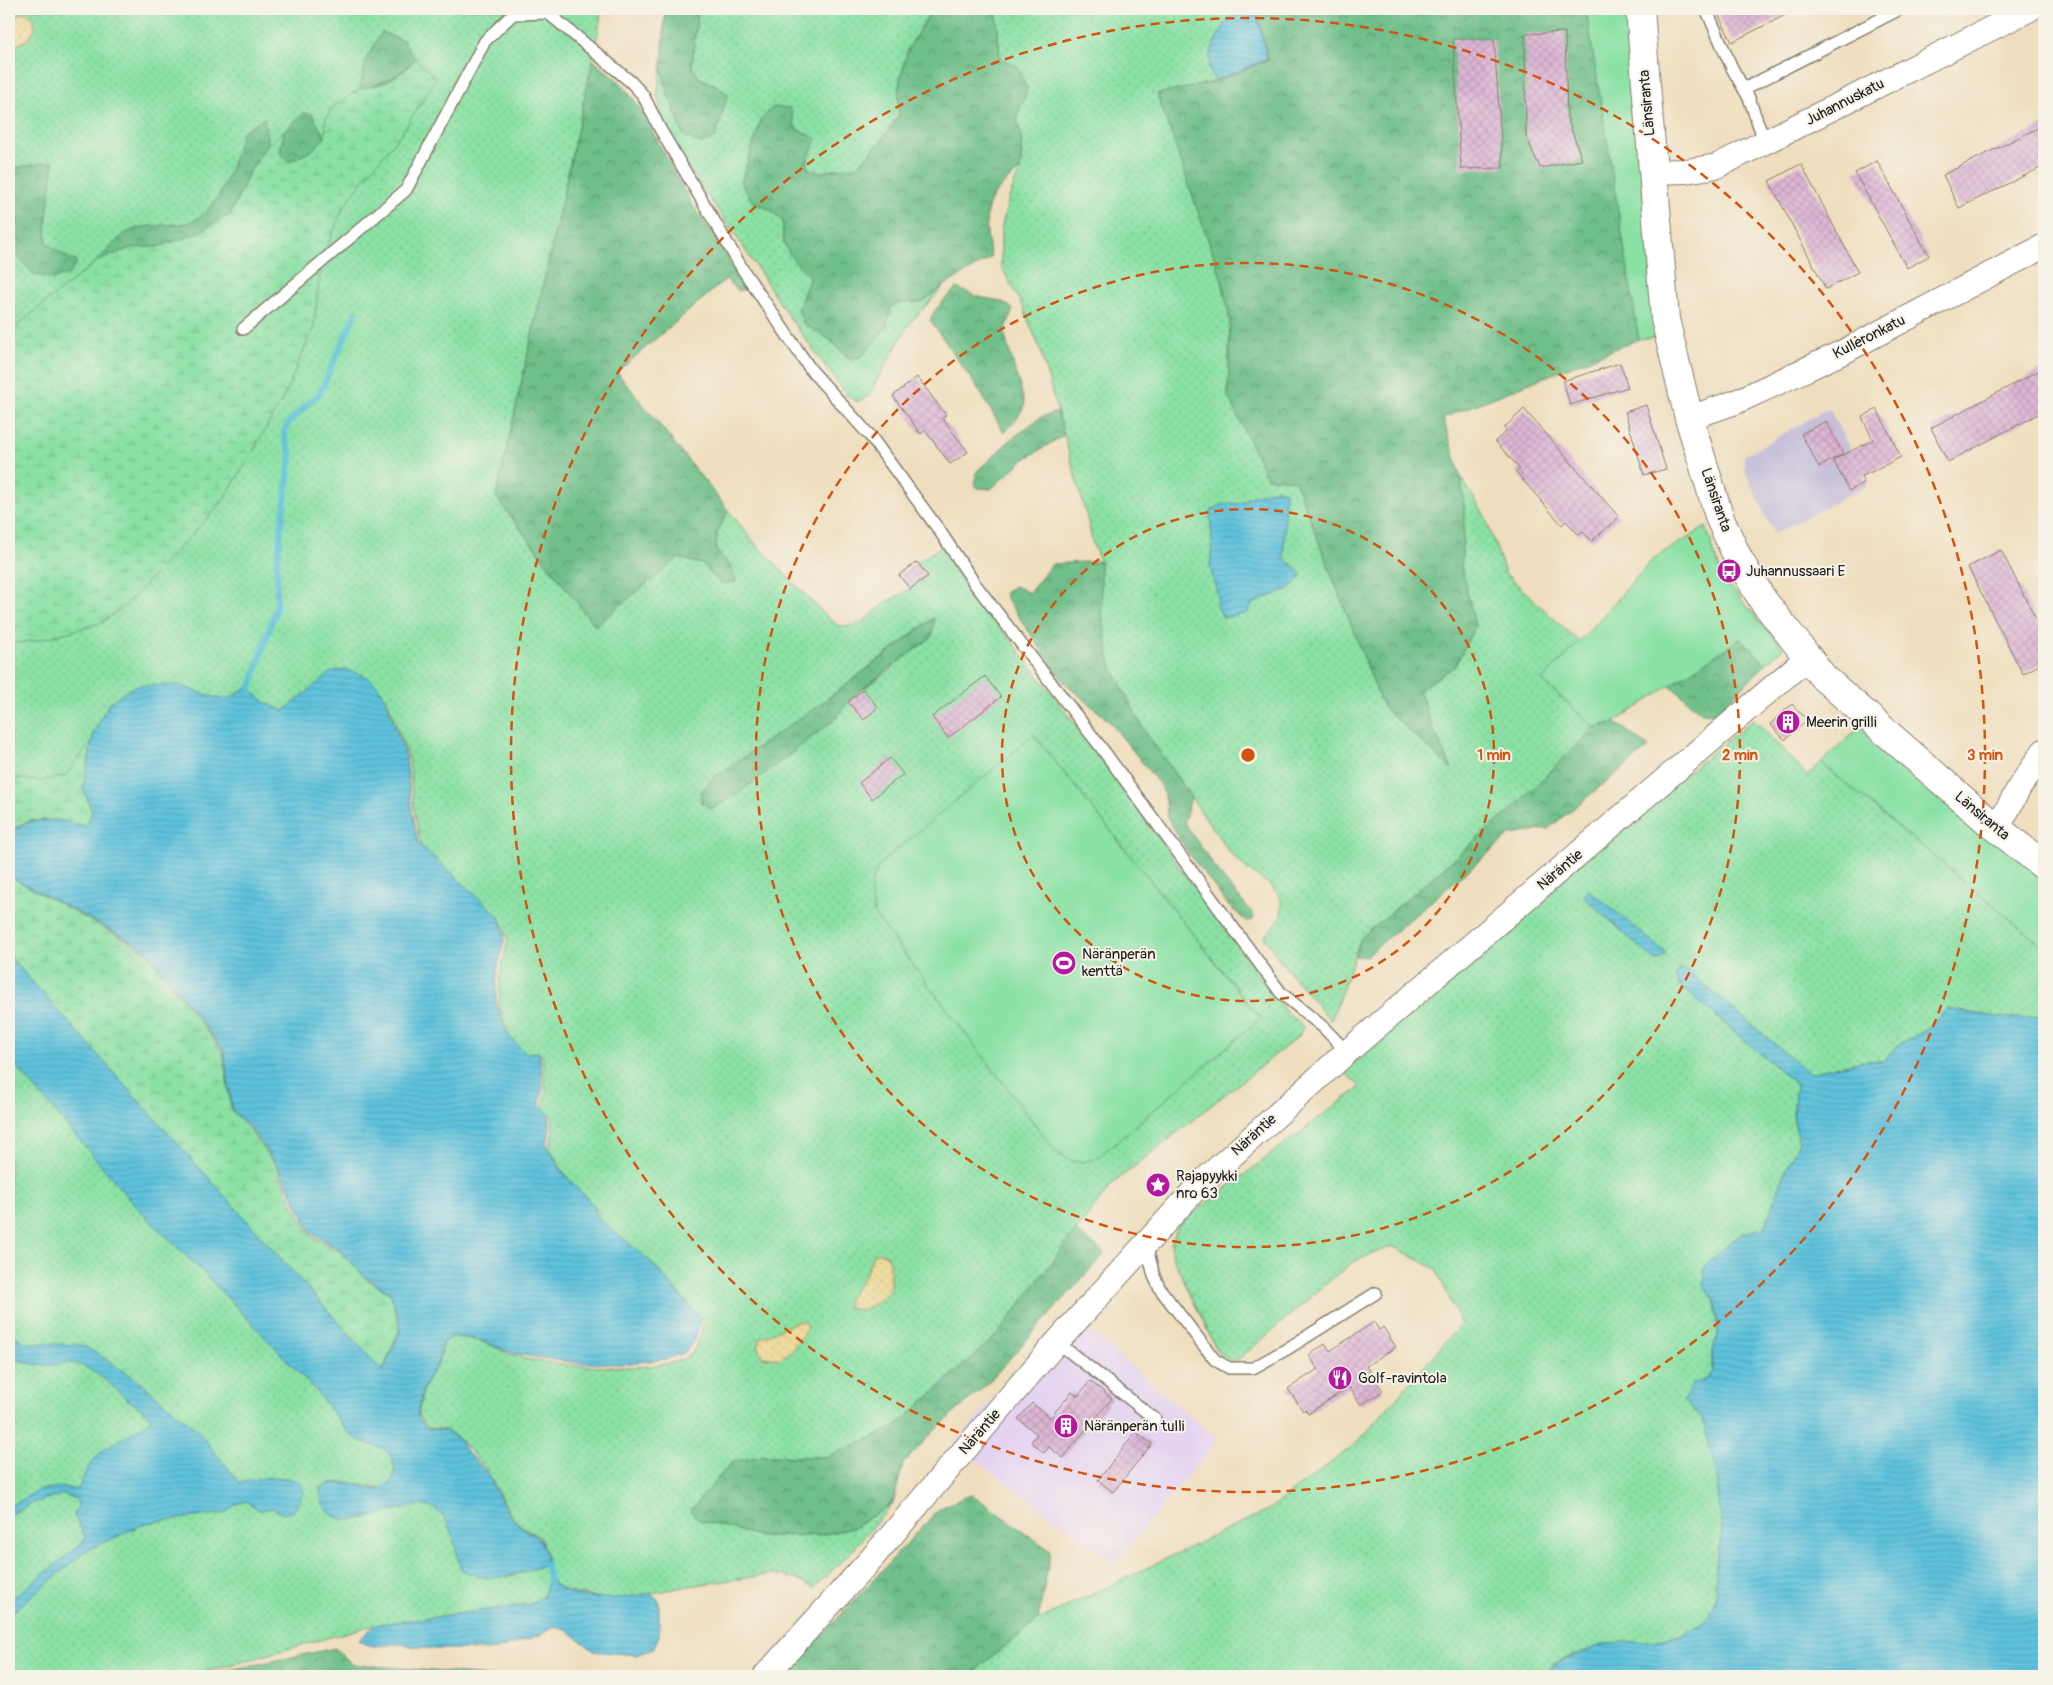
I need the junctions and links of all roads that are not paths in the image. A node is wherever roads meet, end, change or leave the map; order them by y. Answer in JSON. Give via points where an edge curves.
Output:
{"nodes":[{"id":1,"x":1640,"y":9,"type":"edge"},
{"id":2,"x":1712,"y":9,"type":"edge"},
{"id":3,"x":1900,"y":9,"type":"edge"},
{"id":4,"x":2030,"y":9,"type":"edge"},
{"id":5,"x":1744,"y":90,"type":"junction"},
{"id":6,"x":1765,"y":142,"type":"junction"},
{"id":7,"x":1653,"y":172,"type":"junction"},
{"id":8,"x":2044,"y":246,"type":"edge"},
{"id":9,"x":243,"y":329,"type":"dead end"},
{"id":10,"x":1689,"y":418,"type":"junction"},
{"id":11,"x":1807,"y":658,"type":"junction"},
{"id":12,"x":2044,"y":751,"type":"edge"},
{"id":13,"x":1997,"y":829,"type":"junction"},
{"id":14,"x":2044,"y":866,"type":"edge"},
{"id":15,"x":1347,"y":1052,"type":"junction"},
{"id":16,"x":1146,"y":1244,"type":"junction"},
{"id":17,"x":1376,"y":1294,"type":"dead end"},
{"id":18,"x":1057,"y":1342,"type":"junction"},
{"id":19,"x":1155,"y":1419,"type":"dead end"},
{"id":20,"x":765,"y":1676,"type":"edge"}],
"edges":[{"from":1,"to":7,"type":"street","name":"Länsiranta"},
{"from":2,"to":5,"type":"lane","via":[[1707,12]]},
{"from":3,"to":5,"type":"lane"},
{"from":4,"to":6,"type":"street","name":"Juhannuskatu"},
{"from":5,"to":6,"type":"lane"},
{"from":6,"to":7,"type":"street","name":"Juhannuskatu","via":[[1717,166]]},
{"from":7,"to":10,"type":"street","name":"Länsiranta","via":[[1665,319]]},
{"from":8,"to":10,"type":"street","name":"Kulleronkatu","via":[[1843,352],[1736,402]]},
{"from":9,"to":15,"type":"lane","via":[[406,190],[485,41],[513,14],[548,14],[643,95],[743,270],[811,370],[871,437],[976,584],[1103,750],[1280,993]]},
{"from":10,"to":11,"type":"street","name":"Länsiranta","via":[[1720,518],[1738,558],[1762,599]]},
{"from":11,"to":13,"type":"street","name":"Länsiranta","via":[[1869,719]]},
{"from":11,"to":15,"type":"street","name":"Näräntie"},
{"from":12,"to":13,"type":"street"},
{"from":13,"to":14,"type":"street","name":"Länsiranta"},
{"from":15,"to":16,"type":"street","name":"Näräntie","via":[[1199,1185]]},
{"from":16,"to":17,"type":"lane","via":[[1160,1289],[1215,1360],[1228,1368],[1253,1368]]},
{"from":16,"to":18,"type":"street","name":"Näräntie"},
{"from":18,"to":19,"type":"lane"},
{"from":18,"to":20,"type":"street","name":"Näräntie","via":[[872,1558]]}]}
